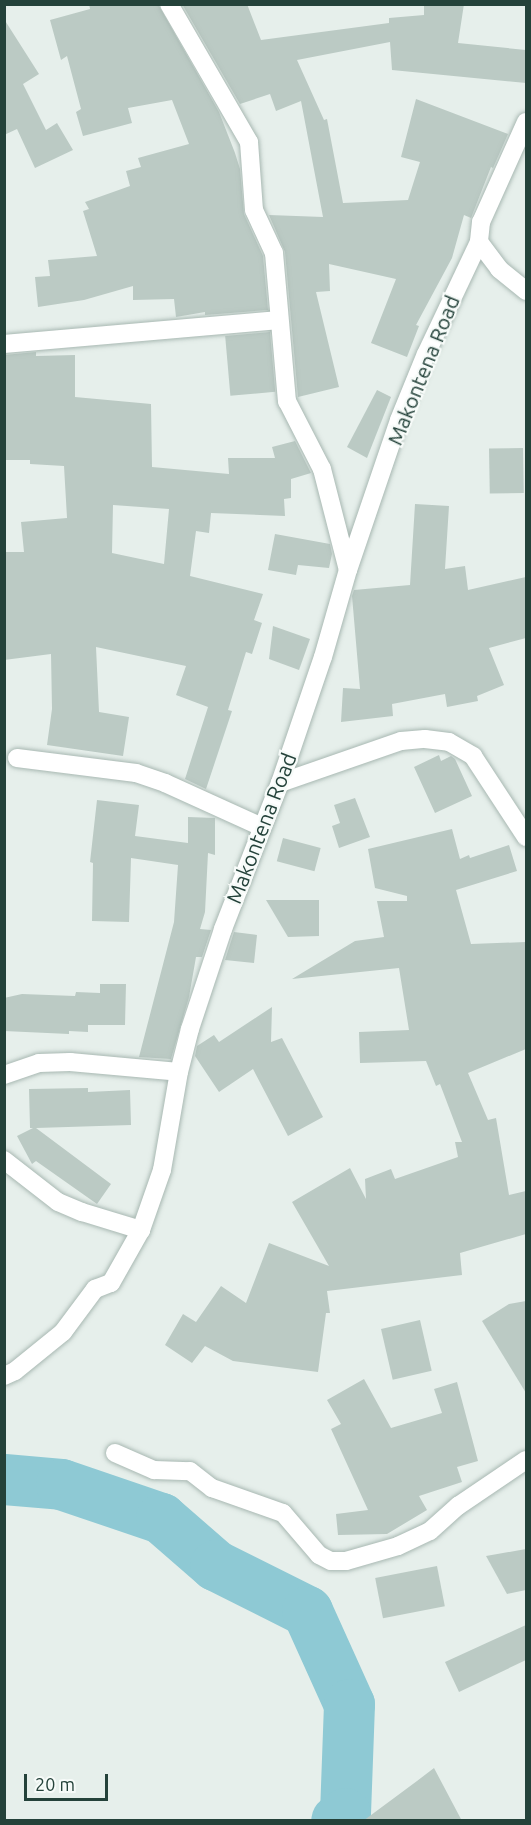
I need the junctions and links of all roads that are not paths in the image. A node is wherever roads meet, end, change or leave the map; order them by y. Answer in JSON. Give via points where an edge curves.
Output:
{"nodes":[{"id":1,"x":169,"y":4,"type":"edge"},
{"id":2,"x":526,"y":122,"type":"edge"},
{"id":3,"x":479,"y":242,"type":"junction"},
{"id":4,"x":526,"y":291,"type":"edge"},
{"id":5,"x":279,"y":320,"type":"junction"},
{"id":6,"x":4,"y":344,"type":"edge"},
{"id":7,"x":348,"y":570,"type":"junction"},
{"id":8,"x":17,"y":758,"type":"dead end"},
{"id":9,"x":280,"y":783,"type":"junction"},
{"id":10,"x":262,"y":827,"type":"junction"},
{"id":11,"x":526,"y":837,"type":"edge"},
{"id":12,"x":179,"y":1072,"type":"junction"},
{"id":13,"x":4,"y":1075,"type":"edge"},
{"id":14,"x":4,"y":1160,"type":"edge"},
{"id":15,"x":141,"y":1230,"type":"junction"},
{"id":16,"x":4,"y":1376,"type":"edge"},
{"id":17,"x":115,"y":1453,"type":"dead end"},
{"id":18,"x":526,"y":1460,"type":"edge"}],
"edges":[{"from":1,"to":5,"type":"street","via":[[249,142],[254,210],[274,253]]},
{"from":2,"to":3,"type":"street","name":"Makontena Road","via":[[481,222]]},
{"from":3,"to":4,"type":"street","via":[[499,269]]},
{"from":3,"to":7,"type":"street","name":"Makontena Road","via":[[399,420]]},
{"from":5,"to":6,"type":"street"},
{"from":5,"to":7,"type":"street","via":[[287,401],[322,469]]},
{"from":7,"to":9,"type":"street","name":"Makontena Road"},
{"from":8,"to":10,"type":"street","via":[[136,773]]},
{"from":9,"to":10,"type":"street","name":"Makontena Road"},
{"from":9,"to":11,"type":"street","via":[[402,741],[449,742],[473,756]]},
{"from":10,"to":12,"type":"street","name":"Makontena Road","via":[[223,929]]},
{"from":12,"to":13,"type":"street","via":[[70,1062],[39,1063]]},
{"from":12,"to":15,"type":"street","name":"Makontena Road","via":[[162,1170]]},
{"from":14,"to":15,"type":"street","via":[[58,1202]]},
{"from":15,"to":16,"type":"street","name":"Makontena Road","via":[[111,1283],[95,1289],[63,1332]]},
{"from":17,"to":18,"type":"street","via":[[154,1470],[190,1471],[212,1488],[283,1513],[319,1555],[331,1561],[346,1561],[398,1546],[430,1531],[458,1506]]}]}
